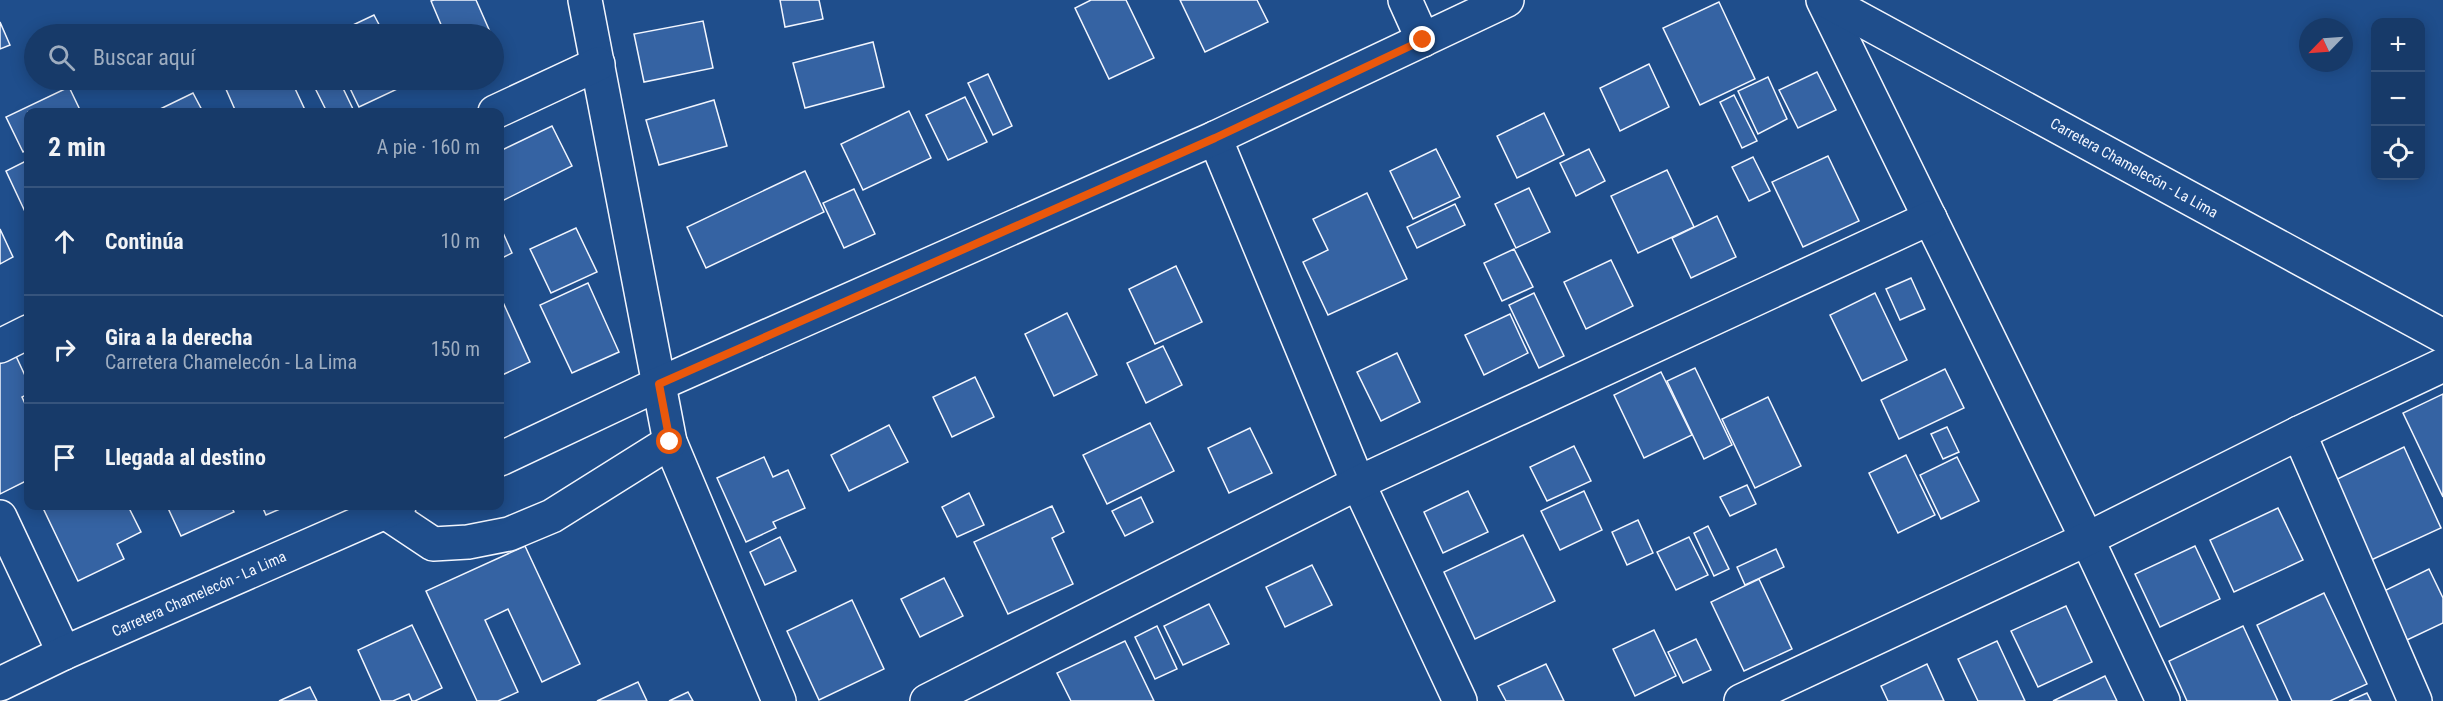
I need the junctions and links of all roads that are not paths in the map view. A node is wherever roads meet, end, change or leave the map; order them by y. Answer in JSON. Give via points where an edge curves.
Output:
{"nodes":[{"id":1,"x":1405,"y":0,"type":"edge"},
{"id":2,"x":1507,"y":0,"type":"edge"},
{"id":3,"x":1824,"y":0,"type":"edge"},
{"id":4,"x":592,"y":1,"type":"edge"},
{"id":5,"x":1423,"y":40,"type":"junction"},
{"id":6,"x":598,"y":64,"type":"junction"},
{"id":7,"x":504,"y":108,"type":"edge"},
{"id":8,"x":1215,"y":138,"type":"junction"},
{"id":9,"x":1930,"y":218,"type":"junction"},
{"id":10,"x":24,"y":334,"type":"edge"},
{"id":11,"x":2443,"y":336,"type":"edge"},
{"id":12,"x":0,"y":346,"type":"edge"},
{"id":13,"x":2443,"y":365,"type":"edge"},
{"id":14,"x":659,"y":384,"type":"junction"},
{"id":15,"x":2300,"y":433,"type":"junction"},
{"id":16,"x":670,"y":442,"type":"junction"},
{"id":17,"x":504,"y":457,"type":"edge"},
{"id":18,"x":1358,"y":483,"type":"junction"},
{"id":19,"x":390,"y":510,"type":"edge"},
{"id":20,"x":393,"y":510,"type":"edge"},
{"id":21,"x":0,"y":517,"type":"edge"},
{"id":22,"x":2087,"y":539,"type":"junction"},
{"id":23,"x":64,"y":653,"type":"junction"},
{"id":24,"x":0,"y":684,"type":"edge"},
{"id":25,"x":779,"y":701,"type":"edge"},
{"id":26,"x":927,"y":701,"type":"edge"},
{"id":27,"x":1460,"y":701,"type":"edge"},
{"id":28,"x":1741,"y":701,"type":"edge"},
{"id":29,"x":2163,"y":701,"type":"edge"},
{"id":30,"x":2415,"y":701,"type":"edge"}],
"edges":[{"from":1,"to":5,"type":"street"},
{"from":2,"to":5,"type":"street"},
{"from":3,"to":9,"type":"street"},
{"from":3,"to":11,"type":"street","name":"Carretera Chamelecón - La Lima"},
{"from":4,"to":6,"type":"street"},
{"from":5,"to":8,"type":"street"},
{"from":6,"to":7,"type":"street"},
{"from":6,"to":14,"type":"street"},
{"from":8,"to":14,"type":"street"},
{"from":8,"to":18,"type":"street"},
{"from":9,"to":18,"type":"street"},
{"from":9,"to":22,"type":"street"},
{"from":10,"to":12,"type":"street"},
{"from":13,"to":15,"type":"street"},
{"from":14,"to":16,"type":"street"},
{"from":14,"to":17,"type":"street"},
{"from":15,"to":22,"type":"street"},
{"from":15,"to":30,"type":"street"},
{"from":16,"to":20,"type":"street","via":[[552,516],[509,534],[433,544]]},
{"from":16,"to":25,"type":"street"},
{"from":18,"to":26,"type":"street"},
{"from":18,"to":27,"type":"street"},
{"from":19,"to":23,"type":"street","name":"Carretera Chamelecón - La Lima"},
{"from":21,"to":23,"type":"street"},
{"from":22,"to":28,"type":"street"},
{"from":22,"to":29,"type":"street"},
{"from":23,"to":24,"type":"street","name":"Carretera Chamelecón - La Lima"}]}
